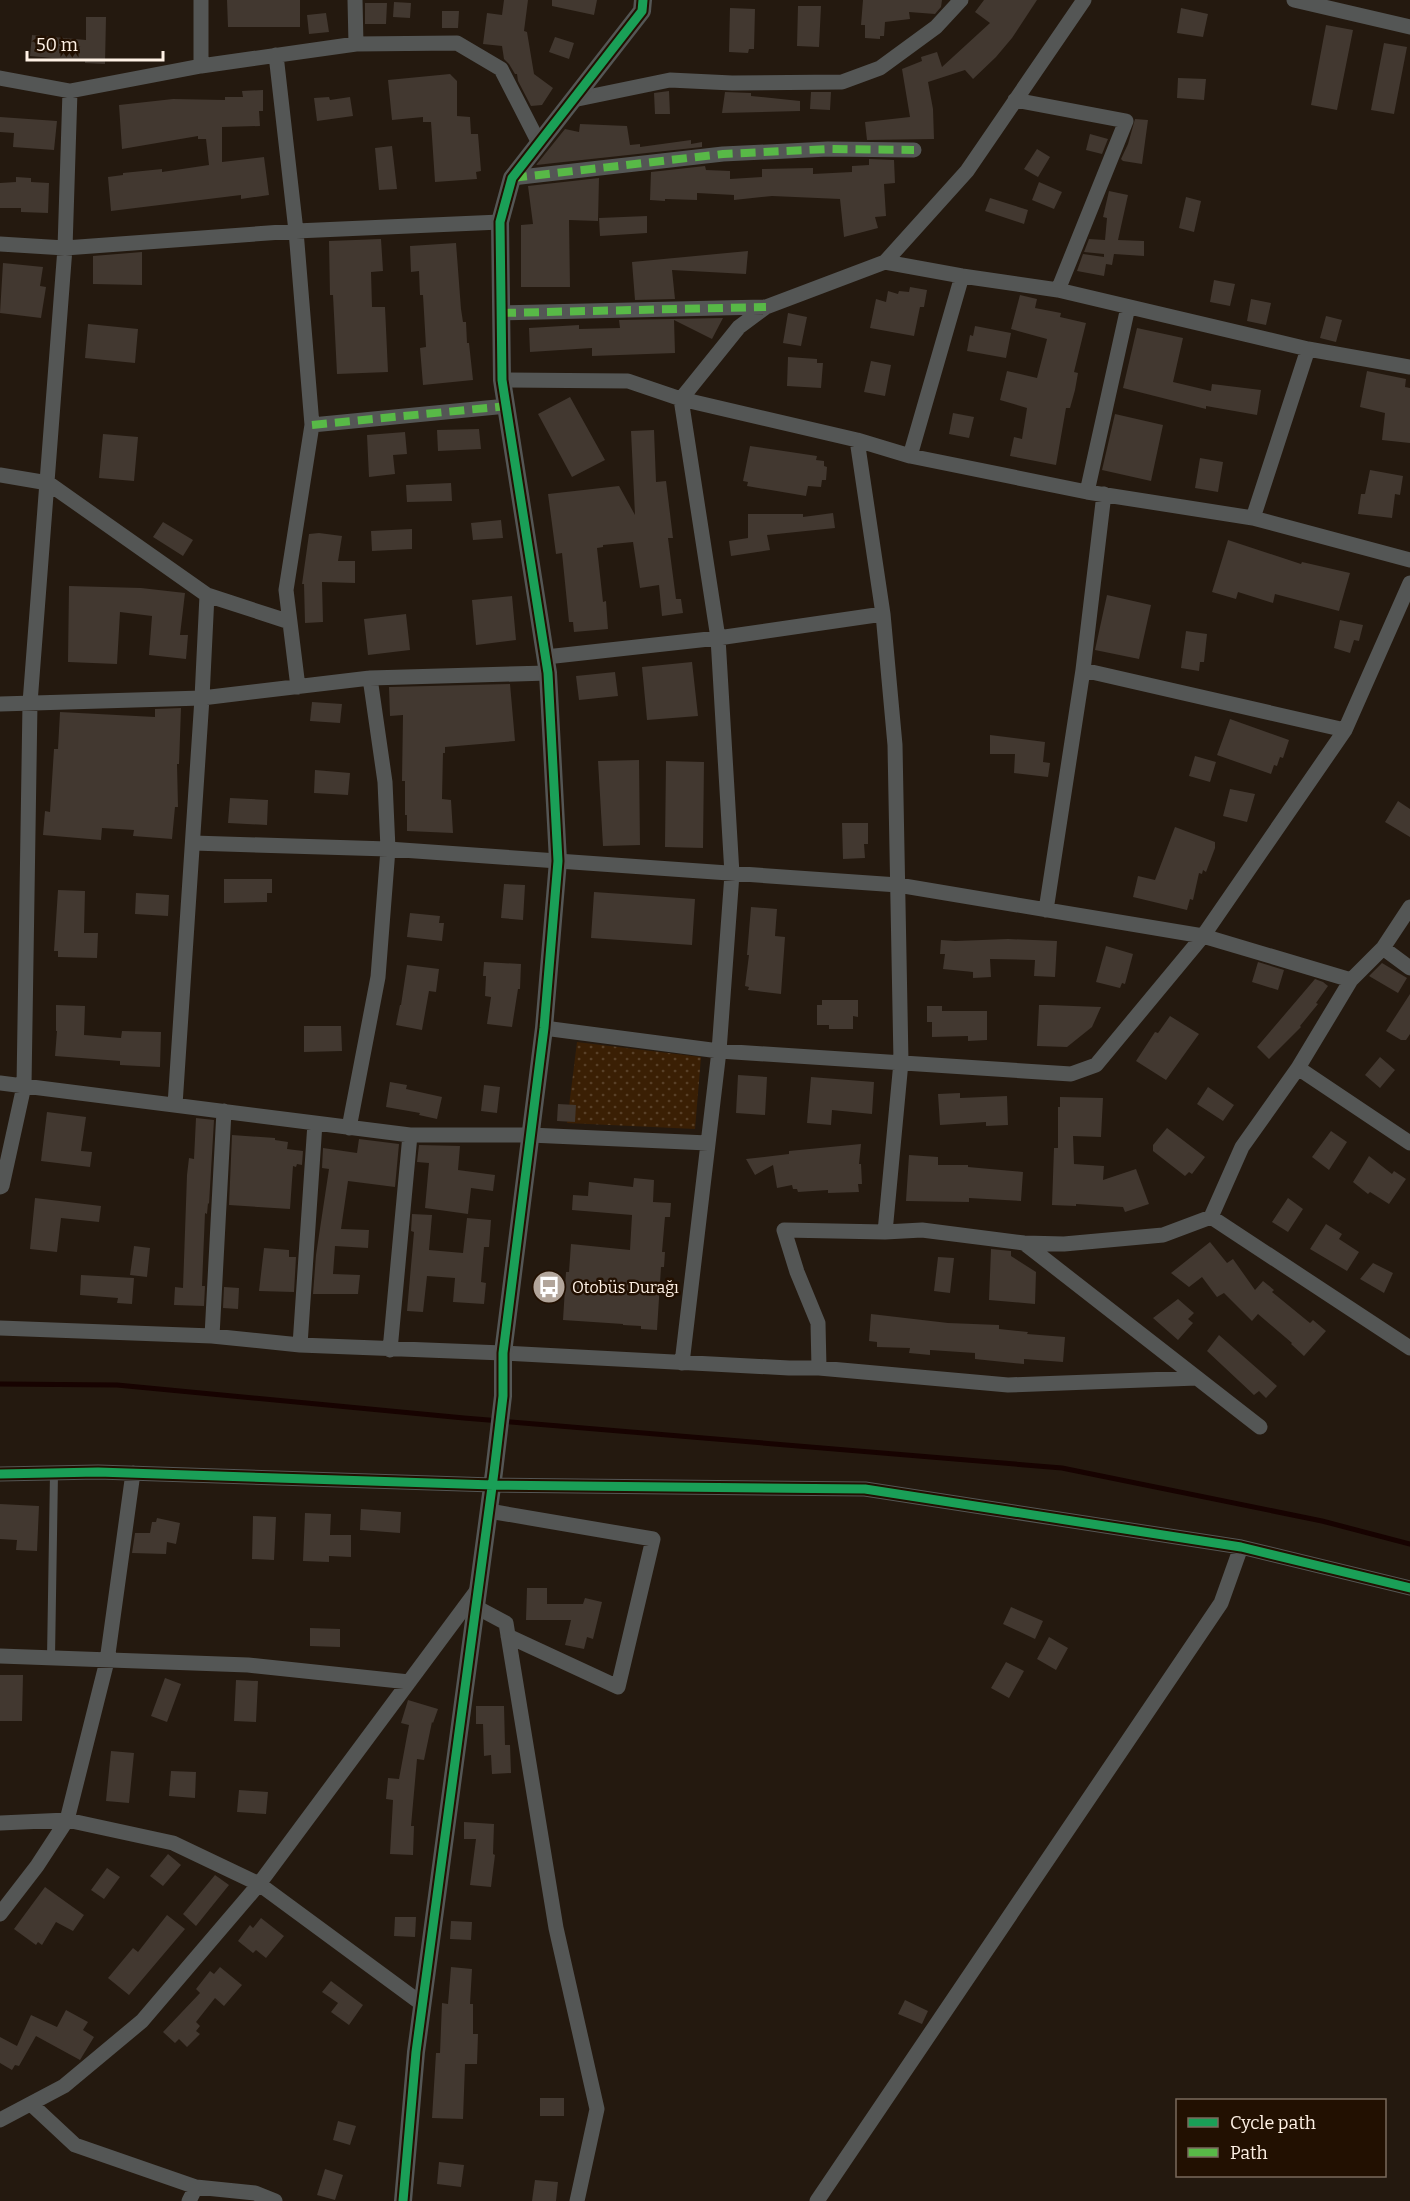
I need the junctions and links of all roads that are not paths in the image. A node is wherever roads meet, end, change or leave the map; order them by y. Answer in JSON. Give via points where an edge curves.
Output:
{"nodes":[{"id":1,"x":201,"y":0,"type":"edge"},
{"id":2,"x":355,"y":0,"type":"edge"},
{"id":3,"x":643,"y":0,"type":"edge"},
{"id":4,"x":961,"y":0,"type":"edge"},
{"id":5,"x":1084,"y":0,"type":"edge"},
{"id":6,"x":1294,"y":0,"type":"edge"},
{"id":7,"x":1410,"y":27,"type":"edge"},
{"id":8,"x":356,"y":44,"type":"junction"},
{"id":9,"x":276,"y":56,"type":"junction"},
{"id":10,"x":201,"y":66,"type":"junction"},
{"id":11,"x":0,"y":78,"type":"edge"},
{"id":12,"x":70,"y":91,"type":"junction"},
{"id":13,"x":1016,"y":99,"type":"junction"},
{"id":14,"x":573,"y":100,"type":"junction"},
{"id":15,"x":539,"y":143,"type":"junction"},
{"id":16,"x":914,"y":150,"type":"dead end"},
{"id":17,"x":512,"y":178,"type":"junction"},
{"id":18,"x":500,"y":222,"type":"junction"},
{"id":19,"x":296,"y":231,"type":"junction"},
{"id":20,"x":0,"y":244,"type":"edge"},
{"id":21,"x":65,"y":248,"type":"junction"},
{"id":22,"x":885,"y":262,"type":"junction"},
{"id":23,"x":962,"y":276,"type":"junction"},
{"id":24,"x":1058,"y":290,"type":"junction"},
{"id":25,"x":766,"y":307,"type":"junction"},
{"id":26,"x":1128,"y":307,"type":"junction"},
{"id":27,"x":501,"y":313,"type":"junction"},
{"id":28,"x":1308,"y":349,"type":"junction"},
{"id":29,"x":1410,"y":367,"type":"edge"},
{"id":30,"x":502,"y":380,"type":"junction"},
{"id":31,"x":681,"y":399,"type":"junction"},
{"id":32,"x":507,"y":406,"type":"junction"},
{"id":33,"x":312,"y":425,"type":"junction"},
{"id":34,"x":857,"y":440,"type":"junction"},
{"id":35,"x":910,"y":456,"type":"junction"},
{"id":36,"x":0,"y":475,"type":"edge"},
{"id":37,"x":48,"y":483,"type":"junction"},
{"id":38,"x":1087,"y":492,"type":"junction"},
{"id":39,"x":1104,"y":494,"type":"junction"},
{"id":40,"x":1253,"y":518,"type":"junction"},
{"id":41,"x":1410,"y":560,"type":"edge"},
{"id":42,"x":1410,"y":583,"type":"edge"},
{"id":43,"x":207,"y":595,"type":"junction"},
{"id":44,"x":883,"y":614,"type":"junction"},
{"id":45,"x":290,"y":622,"type":"junction"},
{"id":46,"x":717,"y":638,"type":"junction"},
{"id":47,"x":547,"y":665,"type":"junction"},
{"id":48,"x":1083,"y":670,"type":"junction"},
{"id":49,"x":370,"y":678,"type":"junction"},
{"id":50,"x":298,"y":687,"type":"junction"},
{"id":51,"x":202,"y":698,"type":"junction"},
{"id":52,"x":30,"y":703,"type":"junction"},
{"id":53,"x":0,"y":704,"type":"edge"},
{"id":54,"x":1345,"y":730,"type":"junction"},
{"id":55,"x":193,"y":843,"type":"junction"},
{"id":56,"x":388,"y":849,"type":"junction"},
{"id":57,"x":558,"y":861,"type":"junction"},
{"id":58,"x":732,"y":874,"type":"junction"},
{"id":59,"x":898,"y":885,"type":"junction"},
{"id":60,"x":1410,"y":907,"type":"edge"},
{"id":61,"x":1046,"y":910,"type":"junction"},
{"id":62,"x":1203,"y":936,"type":"junction"},
{"id":63,"x":1383,"y":948,"type":"junction"},
{"id":64,"x":1410,"y":968,"type":"edge"},
{"id":65,"x":1351,"y":980,"type":"junction"},
{"id":66,"x":544,"y":1028,"type":"junction"},
{"id":67,"x":719,"y":1051,"type":"junction"},
{"id":68,"x":901,"y":1062,"type":"junction"},
{"id":69,"x":1298,"y":1068,"type":"junction"},
{"id":70,"x":0,"y":1083,"type":"edge"},
{"id":71,"x":24,"y":1086,"type":"junction"},
{"id":72,"x":175,"y":1105,"type":"junction"},
{"id":73,"x":224,"y":1111,"type":"junction"},
{"id":74,"x":315,"y":1123,"type":"junction"},
{"id":75,"x":349,"y":1128,"type":"junction"},
{"id":76,"x":530,"y":1134,"type":"junction"},
{"id":77,"x":410,"y":1135,"type":"junction"},
{"id":78,"x":708,"y":1143,"type":"junction"},
{"id":79,"x":1410,"y":1143,"type":"edge"},
{"id":80,"x":0,"y":1187,"type":"edge"},
{"id":81,"x":1211,"y":1217,"type":"junction"},
{"id":82,"x":885,"y":1232,"type":"junction"},
{"id":83,"x":1024,"y":1243,"type":"junction"},
{"id":84,"x":0,"y":1328,"type":"edge"},
{"id":85,"x":212,"y":1336,"type":"junction"},
{"id":86,"x":300,"y":1345,"type":"junction"},
{"id":87,"x":1410,"y":1348,"type":"edge"},
{"id":88,"x":390,"y":1350,"type":"junction"},
{"id":89,"x":503,"y":1353,"type":"junction"},
{"id":90,"x":682,"y":1363,"type":"junction"},
{"id":91,"x":819,"y":1368,"type":"junction"},
{"id":92,"x":1197,"y":1378,"type":"junction"},
{"id":93,"x":1260,"y":1427,"type":"dead end"},
{"id":94,"x":54,"y":1473,"type":"junction"},
{"id":95,"x":133,"y":1473,"type":"junction"},
{"id":96,"x":0,"y":1474,"type":"edge"},
{"id":97,"x":494,"y":1478,"type":"junction"},
{"id":98,"x":489,"y":1512,"type":"junction"},
{"id":99,"x":1241,"y":1547,"type":"junction"},
{"id":100,"x":1410,"y":1588,"type":"edge"},
{"id":101,"x":477,"y":1598,"type":"junction"},
{"id":102,"x":508,"y":1636,"type":"junction"},
{"id":103,"x":0,"y":1656,"type":"edge"},
{"id":104,"x":51,"y":1658,"type":"junction"},
{"id":105,"x":107,"y":1661,"type":"junction"},
{"id":106,"x":409,"y":1682,"type":"junction"},
{"id":107,"x":67,"y":1820,"type":"junction"},
{"id":108,"x":0,"y":1823,"type":"edge"},
{"id":109,"x":259,"y":1884,"type":"junction"},
{"id":110,"x":0,"y":1914,"type":"edge"},
{"id":111,"x":422,"y":2004,"type":"junction"},
{"id":112,"x":31,"y":2104,"type":"junction"},
{"id":113,"x":0,"y":2120,"type":"edge"},
{"id":114,"x":193,"y":2194,"type":"edge"},
{"id":115,"x":275,"y":2201,"type":"edge"},
{"id":116,"x":403,"y":2201,"type":"edge"},
{"id":117,"x":577,"y":2201,"type":"edge"},
{"id":118,"x":817,"y":2201,"type":"edge"}],
"edges":[{"from":1,"to":10,"type":"street"},
{"from":2,"to":8,"type":"street"},
{"from":3,"to":14,"type":"street","via":[[642,11]]},
{"from":4,"to":14,"type":"street","via":[[936,27],[880,68],[842,82],[670,80]]},
{"from":5,"to":13,"type":"street"},
{"from":6,"to":7,"type":"street"},
{"from":8,"to":9,"type":"street"},
{"from":8,"to":15,"type":"street","via":[[456,43],[501,69]]},
{"from":9,"to":10,"type":"street"},
{"from":9,"to":19,"type":"street"},
{"from":10,"to":12,"type":"street"},
{"from":11,"to":12,"type":"street"},
{"from":12,"to":21,"type":"street"},
{"from":13,"to":22,"type":"street","via":[[967,171]]},
{"from":13,"to":24,"type":"street","via":[[1126,121]]},
{"from":14,"to":15,"type":"street"},
{"from":15,"to":17,"type":"street"},
{"from":16,"to":17,"type":"street","via":[[723,154]]},
{"from":17,"to":18,"type":"street"},
{"from":18,"to":19,"type":"street"},
{"from":18,"to":27,"type":"street"},
{"from":19,"to":21,"type":"street"},
{"from":19,"to":33,"type":"street"},
{"from":20,"to":21,"type":"street"},
{"from":21,"to":37,"type":"street"},
{"from":22,"to":23,"type":"street"},
{"from":22,"to":25,"type":"street"},
{"from":23,"to":24,"type":"street"},
{"from":23,"to":35,"type":"street"},
{"from":24,"to":26,"type":"street"},
{"from":25,"to":27,"type":"street"},
{"from":25,"to":31,"type":"street","via":[[739,327]]},
{"from":26,"to":28,"type":"street"},
{"from":26,"to":38,"type":"street"},
{"from":27,"to":30,"type":"street"},
{"from":28,"to":29,"type":"street"},
{"from":28,"to":40,"type":"street"},
{"from":30,"to":31,"type":"street","via":[[628,381]]},
{"from":30,"to":32,"type":"street"},
{"from":31,"to":34,"type":"street"},
{"from":31,"to":46,"type":"street"},
{"from":32,"to":33,"type":"street"},
{"from":32,"to":47,"type":"street"},
{"from":33,"to":45,"type":"street","via":[[286,590]]},
{"from":34,"to":35,"type":"street"},
{"from":34,"to":44,"type":"street"},
{"from":35,"to":38,"type":"street"},
{"from":36,"to":37,"type":"street"},
{"from":37,"to":43,"type":"street"},
{"from":37,"to":52,"type":"street"},
{"from":38,"to":39,"type":"street"},
{"from":39,"to":40,"type":"street"},
{"from":39,"to":48,"type":"street"},
{"from":40,"to":41,"type":"street"},
{"from":42,"to":54,"type":"street"},
{"from":43,"to":45,"type":"street"},
{"from":43,"to":51,"type":"street"},
{"from":44,"to":46,"type":"street"},
{"from":44,"to":59,"type":"street","via":[[895,745]]},
{"from":45,"to":50,"type":"street"},
{"from":46,"to":47,"type":"street"},
{"from":46,"to":58,"type":"street"},
{"from":47,"to":49,"type":"street"},
{"from":47,"to":57,"type":"street"},
{"from":48,"to":54,"type":"street"},
{"from":48,"to":61,"type":"street"},
{"from":49,"to":50,"type":"street"},
{"from":49,"to":56,"type":"street","via":[[385,782]]},
{"from":50,"to":51,"type":"street"},
{"from":51,"to":52,"type":"street"},
{"from":51,"to":55,"type":"street"},
{"from":52,"to":53,"type":"street"},
{"from":52,"to":71,"type":"street"},
{"from":54,"to":62,"type":"street"},
{"from":55,"to":56,"type":"street"},
{"from":55,"to":72,"type":"street"},
{"from":56,"to":57,"type":"street"},
{"from":56,"to":75,"type":"street","via":[[378,977]]},
{"from":57,"to":58,"type":"street"},
{"from":57,"to":66,"type":"street"},
{"from":58,"to":59,"type":"street"},
{"from":58,"to":67,"type":"street"},
{"from":59,"to":61,"type":"street"},
{"from":59,"to":68,"type":"street"},
{"from":60,"to":63,"type":"street"},
{"from":61,"to":62,"type":"street"},
{"from":62,"to":65,"type":"street"},
{"from":62,"to":68,"type":"street","via":[[1096,1065],[1071,1074]]},
{"from":63,"to":64,"type":"street"},
{"from":63,"to":65,"type":"street"},
{"from":65,"to":69,"type":"street"},
{"from":66,"to":67,"type":"street"},
{"from":66,"to":76,"type":"street"},
{"from":67,"to":68,"type":"street"},
{"from":67,"to":78,"type":"street"},
{"from":68,"to":82,"type":"street"},
{"from":69,"to":79,"type":"street"},
{"from":69,"to":81,"type":"street","via":[[1242,1147]]},
{"from":70,"to":71,"type":"street"},
{"from":71,"to":72,"type":"street"},
{"from":71,"to":80,"type":"street"},
{"from":72,"to":73,"type":"street"},
{"from":73,"to":74,"type":"street"},
{"from":73,"to":85,"type":"street"},
{"from":74,"to":75,"type":"street"},
{"from":74,"to":86,"type":"street"},
{"from":75,"to":77,"type":"street"},
{"from":76,"to":77,"type":"street"},
{"from":76,"to":78,"type":"street"},
{"from":76,"to":89,"type":"street"},
{"from":77,"to":88,"type":"street"},
{"from":78,"to":90,"type":"street"},
{"from":81,"to":83,"type":"street","via":[[1163,1235],[1064,1244]]},
{"from":81,"to":87,"type":"street"},
{"from":82,"to":83,"type":"street","via":[[922,1230]]},
{"from":82,"to":91,"type":"street","via":[[784,1230],[818,1323]]},
{"from":83,"to":92,"type":"street"},
{"from":84,"to":85,"type":"street"},
{"from":85,"to":86,"type":"street"},
{"from":86,"to":88,"type":"street"},
{"from":88,"to":89,"type":"street"},
{"from":89,"to":90,"type":"street"},
{"from":89,"to":97,"type":"street","via":[[503,1396]]},
{"from":90,"to":91,"type":"street"},
{"from":91,"to":92,"type":"street","via":[[1008,1385]]},
{"from":92,"to":93,"type":"street"},
{"from":94,"to":95,"type":"street"},
{"from":94,"to":96,"type":"street"},
{"from":94,"to":104,"type":"lane"},
{"from":95,"to":97,"type":"street"},
{"from":95,"to":105,"type":"street"},
{"from":97,"to":98,"type":"street"},
{"from":97,"to":99,"type":"street","via":[[865,1489]]},
{"from":98,"to":101,"type":"street"},
{"from":98,"to":102,"type":"street","via":[[653,1539],[618,1688]]},
{"from":99,"to":100,"type":"street"},
{"from":99,"to":118,"type":"street","via":[[1221,1603]]},
{"from":101,"to":102,"type":"street","via":[[506,1623]]},
{"from":101,"to":106,"type":"street"},
{"from":101,"to":111,"type":"street"},
{"from":102,"to":117,"type":"street","via":[[556,1928],[597,2109]]},
{"from":103,"to":104,"type":"street"},
{"from":104,"to":105,"type":"street"},
{"from":105,"to":106,"type":"street","via":[[248,1665]]},
{"from":105,"to":107,"type":"street"},
{"from":106,"to":109,"type":"street"},
{"from":107,"to":108,"type":"street"},
{"from":107,"to":109,"type":"street","via":[[173,1843]]},
{"from":107,"to":110,"type":"street"},
{"from":109,"to":111,"type":"street"},
{"from":109,"to":112,"type":"street","via":[[142,2021],[64,2086]]},
{"from":111,"to":116,"type":"street"},
{"from":112,"to":113,"type":"street"},
{"from":112,"to":114,"type":"street","via":[[75,2145]]},
{"from":114,"to":115,"type":"street","via":[[255,2193]]}]}
